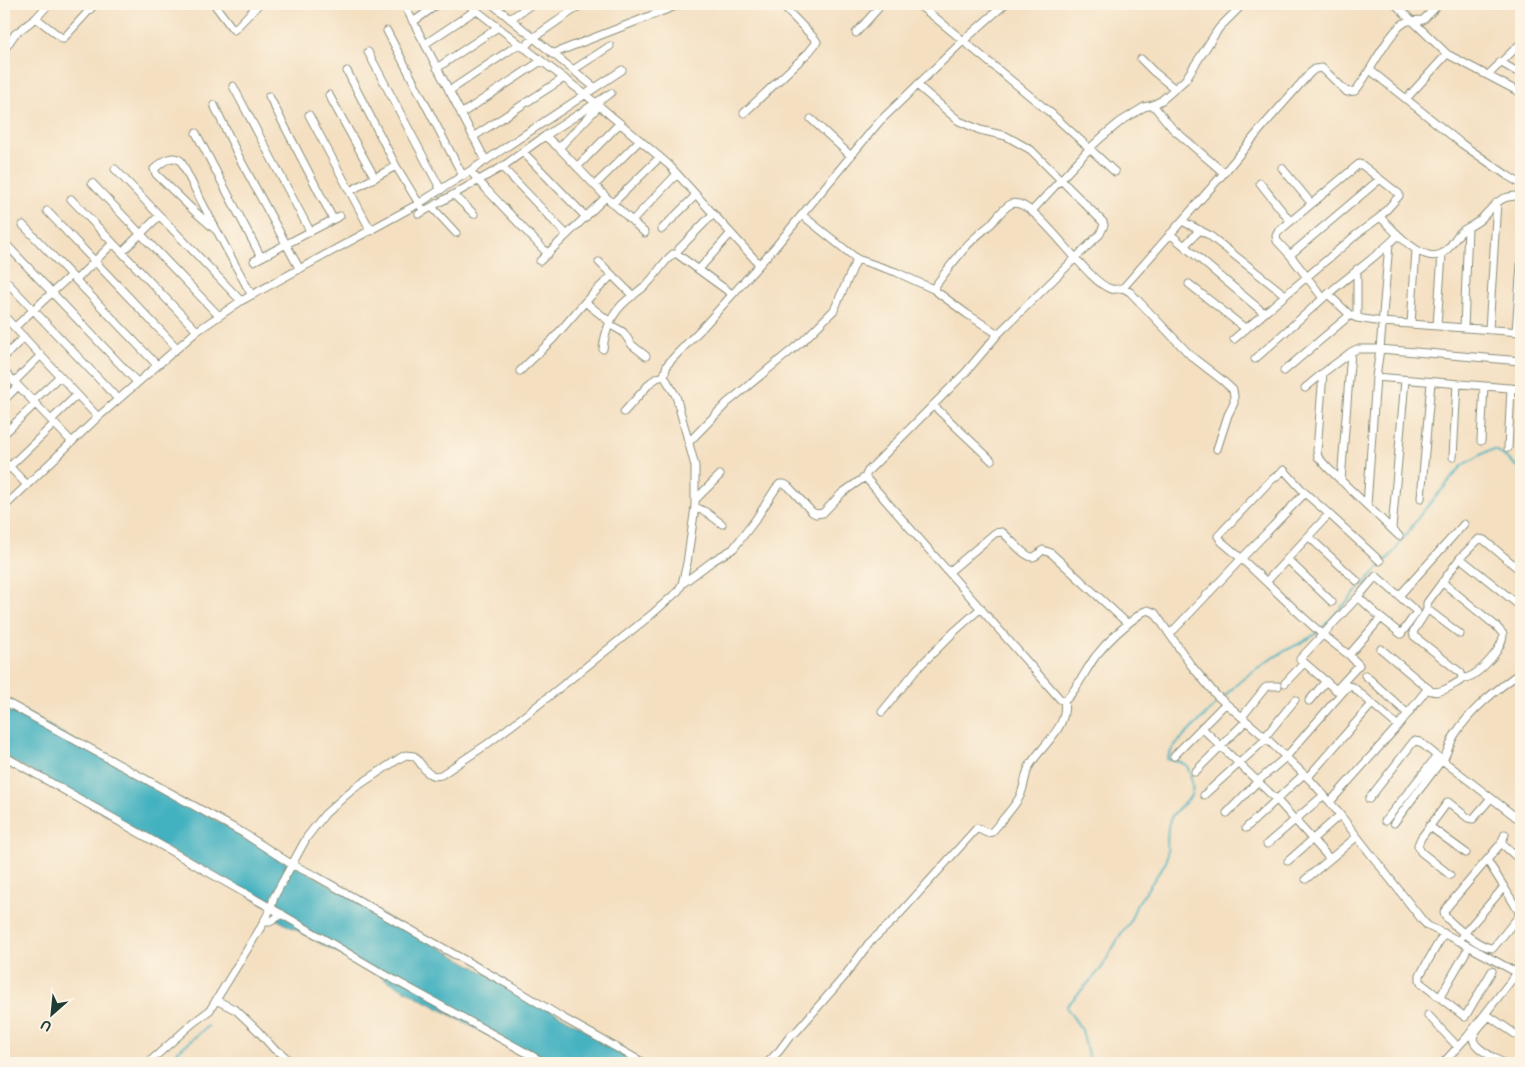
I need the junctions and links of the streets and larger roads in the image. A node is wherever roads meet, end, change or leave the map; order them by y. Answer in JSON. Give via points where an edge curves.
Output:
{"nodes":[{"id":1,"x":49,"y":4,"type":"edge"},
{"id":2,"x":95,"y":4,"type":"edge"},
{"id":3,"x":214,"y":4,"type":"edge"},
{"id":4,"x":259,"y":4,"type":"edge"},
{"id":5,"x":438,"y":4,"type":"edge"},
{"id":6,"x":468,"y":4,"type":"edge"},
{"id":7,"x":492,"y":4,"type":"edge"},
{"id":8,"x":532,"y":4,"type":"edge"},
{"id":9,"x":582,"y":4,"type":"edge"},
{"id":10,"x":681,"y":4,"type":"edge"},
{"id":11,"x":781,"y":4,"type":"edge"},
{"id":12,"x":882,"y":4,"type":"edge"},
{"id":13,"x":917,"y":4,"type":"edge"},
{"id":14,"x":1005,"y":4,"type":"edge"},
{"id":15,"x":1243,"y":4,"type":"edge"},
{"id":16,"x":1396,"y":4,"type":"edge"},
{"id":17,"x":1439,"y":4,"type":"edge"},
{"id":18,"x":1517,"y":4,"type":"edge"},
{"id":19,"x":1521,"y":9,"type":"edge"},
{"id":20,"x":407,"y":10,"type":"dead end"},
{"id":21,"x":476,"y":10,"type":"junction"},
{"id":22,"x":36,"y":18,"type":"junction"},
{"id":23,"x":510,"y":19,"type":"junction"},
{"id":24,"x":1412,"y":20,"type":"junction"},
{"id":25,"x":413,"y":22,"type":"junction"},
{"id":26,"x":498,"y":27,"type":"junction"},
{"id":27,"x":387,"y":31,"type":"dead end"},
{"id":28,"x":856,"y":32,"type":"dead end"},
{"id":29,"x":533,"y":38,"type":"junction"},
{"id":30,"x":963,"y":41,"type":"junction"},
{"id":31,"x":1521,"y":43,"type":"edge"},
{"id":32,"x":425,"y":44,"type":"junction"},
{"id":33,"x":522,"y":46,"type":"junction"},
{"id":34,"x":610,"y":46,"type":"dead end"},
{"id":35,"x":4,"y":50,"type":"edge"},
{"id":36,"x":368,"y":52,"type":"dead end"},
{"id":37,"x":552,"y":54,"type":"junction"},
{"id":38,"x":1447,"y":54,"type":"junction"},
{"id":39,"x":1141,"y":59,"type":"dead end"},
{"id":40,"x":541,"y":61,"type":"junction"},
{"id":41,"x":1500,"y":62,"type":"junction"},
{"id":42,"x":437,"y":68,"type":"junction"},
{"id":43,"x":573,"y":70,"type":"junction"},
{"id":44,"x":622,"y":70,"type":"dead end"},
{"id":45,"x":1370,"y":70,"type":"junction"},
{"id":46,"x":347,"y":72,"type":"dead end"},
{"id":47,"x":1521,"y":74,"type":"edge"},
{"id":48,"x":1488,"y":75,"type":"junction"},
{"id":49,"x":564,"y":78,"type":"junction"},
{"id":50,"x":917,"y":85,"type":"junction"},
{"id":51,"x":233,"y":86,"type":"dead end"},
{"id":52,"x":594,"y":87,"type":"junction"},
{"id":53,"x":1175,"y":88,"type":"junction"},
{"id":54,"x":449,"y":91,"type":"junction"},
{"id":55,"x":611,"y":93,"type":"dead end"},
{"id":56,"x":1521,"y":93,"type":"edge"},
{"id":57,"x":584,"y":94,"type":"junction"},
{"id":58,"x":329,"y":95,"type":"dead end"},
{"id":59,"x":268,"y":96,"type":"dead end"},
{"id":60,"x":1407,"y":98,"type":"junction"},
{"id":61,"x":214,"y":105,"type":"dead end"},
{"id":62,"x":598,"y":105,"type":"junction"},
{"id":63,"x":1153,"y":105,"type":"junction"},
{"id":64,"x":744,"y":113,"type":"dead end"},
{"id":65,"x":462,"y":114,"type":"junction"},
{"id":66,"x":309,"y":116,"type":"dead end"},
{"id":67,"x":811,"y":119,"type":"dead end"},
{"id":68,"x":620,"y":123,"type":"junction"},
{"id":69,"x":196,"y":133,"type":"dead end"},
{"id":70,"x":545,"y":136,"type":"junction"},
{"id":71,"x":474,"y":137,"type":"junction"},
{"id":72,"x":640,"y":140,"type":"junction"},
{"id":73,"x":559,"y":148,"type":"junction"},
{"id":74,"x":1090,"y":148,"type":"junction"},
{"id":75,"x":523,"y":152,"type":"junction"},
{"id":76,"x":851,"y":156,"type":"junction"},
{"id":77,"x":660,"y":157,"type":"junction"},
{"id":78,"x":486,"y":161,"type":"junction"},
{"id":79,"x":396,"y":166,"type":"junction"},
{"id":80,"x":502,"y":167,"type":"junction"},
{"id":81,"x":577,"y":167,"type":"junction"},
{"id":82,"x":1282,"y":168,"type":"dead end"},
{"id":83,"x":115,"y":169,"type":"dead end"},
{"id":84,"x":470,"y":171,"type":"junction"},
{"id":85,"x":1115,"y":172,"type":"dead end"},
{"id":86,"x":1224,"y":173,"type":"junction"},
{"id":87,"x":677,"y":174,"type":"junction"},
{"id":88,"x":463,"y":176,"type":"junction"},
{"id":89,"x":375,"y":178,"type":"junction"},
{"id":90,"x":1380,"y":179,"type":"junction"},
{"id":91,"x":1061,"y":180,"type":"junction"},
{"id":92,"x":479,"y":181,"type":"junction"},
{"id":93,"x":92,"y":183,"type":"dead end"},
{"id":94,"x":1260,"y":183,"type":"dead end"},
{"id":95,"x":1520,"y":183,"type":"edge"},
{"id":96,"x":594,"y":185,"type":"junction"},
{"id":97,"x":442,"y":190,"type":"junction"},
{"id":98,"x":350,"y":192,"type":"junction"},
{"id":99,"x":454,"y":195,"type":"junction"},
{"id":100,"x":696,"y":195,"type":"junction"},
{"id":101,"x":1510,"y":196,"type":"junction"},
{"id":102,"x":1521,"y":196,"type":"edge"},
{"id":103,"x":606,"y":197,"type":"junction"},
{"id":104,"x":71,"y":199,"type":"dead end"},
{"id":105,"x":1497,"y":202,"type":"junction"},
{"id":106,"x":613,"y":203,"type":"junction"},
{"id":107,"x":1311,"y":203,"type":"junction"},
{"id":108,"x":418,"y":204,"type":"junction"},
{"id":109,"x":432,"y":208,"type":"junction"},
{"id":110,"x":1032,"y":211,"type":"junction"},
{"id":111,"x":47,"y":212,"type":"dead end"},
{"id":112,"x":474,"y":214,"type":"dead end"},
{"id":113,"x":713,"y":214,"type":"junction"},
{"id":114,"x":802,"y":215,"type":"junction"},
{"id":115,"x":159,"y":216,"type":"junction"},
{"id":116,"x":1380,"y":216,"type":"junction"},
{"id":117,"x":586,"y":217,"type":"junction"},
{"id":118,"x":632,"y":221,"type":"junction"},
{"id":119,"x":1182,"y":221,"type":"junction"},
{"id":120,"x":1290,"y":221,"type":"junction"},
{"id":121,"x":23,"y":225,"type":"dead end"},
{"id":122,"x":1468,"y":228,"type":"junction"},
{"id":123,"x":662,"y":229,"type":"dead end"},
{"id":124,"x":216,"y":230,"type":"junction"},
{"id":125,"x":1200,"y":230,"type":"junction"},
{"id":126,"x":310,"y":231,"type":"junction"},
{"id":127,"x":371,"y":231,"type":"junction"},
{"id":128,"x":456,"y":233,"type":"dead end"},
{"id":129,"x":645,"y":233,"type":"dead end"},
{"id":130,"x":731,"y":233,"type":"junction"},
{"id":131,"x":140,"y":234,"type":"junction"},
{"id":132,"x":1170,"y":234,"type":"junction"},
{"id":133,"x":568,"y":235,"type":"junction"},
{"id":134,"x":1398,"y":235,"type":"junction"},
{"id":135,"x":4,"y":242,"type":"edge"},
{"id":136,"x":113,"y":243,"type":"junction"},
{"id":137,"x":286,"y":243,"type":"junction"},
{"id":138,"x":1389,"y":244,"type":"junction"},
{"id":139,"x":1185,"y":245,"type":"junction"},
{"id":140,"x":679,"y":249,"type":"dead end"},
{"id":141,"x":1416,"y":250,"type":"junction"},
{"id":142,"x":122,"y":252,"type":"junction"},
{"id":143,"x":548,"y":254,"type":"junction"},
{"id":144,"x":1442,"y":254,"type":"junction"},
{"id":145,"x":1290,"y":255,"type":"junction"},
{"id":146,"x":856,"y":259,"type":"junction"},
{"id":147,"x":1076,"y":259,"type":"junction"},
{"id":148,"x":94,"y":261,"type":"junction"},
{"id":149,"x":540,"y":261,"type":"dead end"},
{"id":150,"x":598,"y":262,"type":"dead end"},
{"id":151,"x":760,"y":264,"type":"junction"},
{"id":152,"x":1521,"y":264,"type":"edge"},
{"id":153,"x":701,"y":267,"type":"dead end"},
{"id":154,"x":299,"y":268,"type":"junction"},
{"id":155,"x":1358,"y":268,"type":"junction"},
{"id":156,"x":612,"y":275,"type":"junction"},
{"id":157,"x":73,"y":277,"type":"junction"},
{"id":158,"x":1307,"y":277,"type":"junction"},
{"id":159,"x":4,"y":279,"type":"edge"},
{"id":160,"x":1189,"y":284,"type":"dead end"},
{"id":161,"x":1123,"y":288,"type":"junction"},
{"id":162,"x":933,"y":289,"type":"junction"},
{"id":163,"x":52,"y":293,"type":"junction"},
{"id":164,"x":251,"y":294,"type":"junction"},
{"id":165,"x":732,"y":294,"type":"junction"},
{"id":166,"x":1285,"y":295,"type":"junction"},
{"id":167,"x":633,"y":296,"type":"junction"},
{"id":168,"x":1326,"y":296,"type":"junction"},
{"id":169,"x":241,"y":300,"type":"junction"},
{"id":170,"x":586,"y":302,"type":"junction"},
{"id":171,"x":34,"y":310,"type":"junction"},
{"id":172,"x":1264,"y":313,"type":"junction"},
{"id":173,"x":219,"y":316,"type":"junction"},
{"id":174,"x":1353,"y":316,"type":"junction"},
{"id":175,"x":4,"y":318,"type":"edge"},
{"id":176,"x":1382,"y":322,"type":"junction"},
{"id":177,"x":609,"y":323,"type":"junction"},
{"id":178,"x":1411,"y":324,"type":"junction"},
{"id":179,"x":1436,"y":326,"type":"junction"},
{"id":180,"x":15,"y":327,"type":"junction"},
{"id":181,"x":1464,"y":328,"type":"junction"},
{"id":182,"x":1246,"y":329,"type":"junction"},
{"id":183,"x":1489,"y":330,"type":"junction"},
{"id":184,"x":197,"y":331,"type":"junction"},
{"id":185,"x":1518,"y":332,"type":"edge"},
{"id":186,"x":998,"y":334,"type":"junction"},
{"id":187,"x":24,"y":337,"type":"junction"},
{"id":188,"x":1234,"y":339,"type":"dead end"},
{"id":189,"x":177,"y":348,"type":"junction"},
{"id":190,"x":604,"y":349,"type":"dead end"},
{"id":191,"x":1380,"y":349,"type":"junction"},
{"id":192,"x":1351,"y":352,"type":"junction"},
{"id":193,"x":41,"y":356,"type":"junction"},
{"id":194,"x":646,"y":356,"type":"dead end"},
{"id":195,"x":4,"y":357,"type":"edge"},
{"id":196,"x":1255,"y":359,"type":"dead end"},
{"id":197,"x":1521,"y":361,"type":"edge"},
{"id":198,"x":157,"y":365,"type":"junction"},
{"id":199,"x":4,"y":371,"type":"edge"},
{"id":200,"x":520,"y":371,"type":"dead end"},
{"id":201,"x":1284,"y":371,"type":"dead end"},
{"id":202,"x":1323,"y":373,"type":"junction"},
{"id":203,"x":60,"y":376,"type":"junction"},
{"id":204,"x":664,"y":376,"type":"junction"},
{"id":205,"x":1376,"y":377,"type":"junction"},
{"id":206,"x":1405,"y":380,"type":"junction"},
{"id":207,"x":138,"y":382,"type":"junction"},
{"id":208,"x":1432,"y":382,"type":"junction"},
{"id":209,"x":16,"y":384,"type":"junction"},
{"id":210,"x":1456,"y":384,"type":"junction"},
{"id":211,"x":1484,"y":386,"type":"junction"},
{"id":212,"x":1305,"y":388,"type":"dead end"},
{"id":213,"x":1510,"y":388,"type":"junction"},
{"id":214,"x":1521,"y":389,"type":"edge"},
{"id":215,"x":77,"y":395,"type":"junction"},
{"id":216,"x":118,"y":399,"type":"junction"},
{"id":217,"x":4,"y":400,"type":"edge"},
{"id":218,"x":34,"y":403,"type":"junction"},
{"id":219,"x":932,"y":406,"type":"junction"},
{"id":220,"x":624,"y":412,"type":"dead end"},
{"id":221,"x":98,"y":417,"type":"junction"},
{"id":222,"x":53,"y":422,"type":"junction"},
{"id":223,"x":4,"y":434,"type":"edge"},
{"id":224,"x":1481,"y":441,"type":"dead end"},
{"id":225,"x":72,"y":442,"type":"junction"},
{"id":226,"x":689,"y":442,"type":"junction"},
{"id":227,"x":1508,"y":448,"type":"dead end"},
{"id":228,"x":1217,"y":449,"type":"dead end"},
{"id":229,"x":1453,"y":457,"type":"dead end"},
{"id":230,"x":991,"y":460,"type":"dead end"},
{"id":231,"x":5,"y":466,"type":"edge"},
{"id":232,"x":720,"y":475,"type":"dead end"},
{"id":233,"x":865,"y":477,"type":"junction"},
{"id":234,"x":1341,"y":481,"type":"junction"},
{"id":235,"x":27,"y":485,"type":"junction"},
{"id":236,"x":1305,"y":493,"type":"junction"},
{"id":237,"x":1421,"y":498,"type":"dead end"},
{"id":238,"x":695,"y":503,"type":"junction"},
{"id":239,"x":1367,"y":505,"type":"junction"},
{"id":240,"x":4,"y":507,"type":"edge"},
{"id":241,"x":1329,"y":514,"type":"junction"},
{"id":242,"x":722,"y":524,"type":"dead end"},
{"id":243,"x":1464,"y":524,"type":"dead end"},
{"id":244,"x":1392,"y":529,"type":"junction"},
{"id":245,"x":1399,"y":536,"type":"dead end"},
{"id":246,"x":1309,"y":537,"type":"junction"},
{"id":247,"x":1242,"y":558,"type":"junction"},
{"id":248,"x":1460,"y":558,"type":"junction"},
{"id":249,"x":1287,"y":559,"type":"junction"},
{"id":250,"x":1380,"y":561,"type":"dead end"},
{"id":251,"x":1521,"y":571,"type":"edge"},
{"id":252,"x":950,"y":572,"type":"junction"},
{"id":253,"x":1266,"y":581,"type":"junction"},
{"id":254,"x":1357,"y":581,"type":"dead end"},
{"id":255,"x":1442,"y":582,"type":"junction"},
{"id":256,"x":682,"y":584,"type":"junction"},
{"id":257,"x":1399,"y":596,"type":"junction"},
{"id":258,"x":1358,"y":597,"type":"junction"},
{"id":259,"x":1332,"y":602,"type":"dead end"},
{"id":260,"x":1520,"y":606,"type":"dead end"},
{"id":261,"x":981,"y":608,"type":"junction"},
{"id":262,"x":1427,"y":609,"type":"junction"},
{"id":263,"x":1381,"y":618,"type":"junction"},
{"id":264,"x":1127,"y":624,"type":"junction"},
{"id":265,"x":1320,"y":632,"type":"junction"},
{"id":266,"x":1170,"y":634,"type":"junction"},
{"id":267,"x":1460,"y":634,"type":"dead end"},
{"id":268,"x":1381,"y":649,"type":"dead end"},
{"id":269,"x":1349,"y":655,"type":"junction"},
{"id":270,"x":1304,"y":663,"type":"junction"},
{"id":271,"x":1521,"y":672,"type":"edge"},
{"id":272,"x":1365,"y":676,"type":"dead end"},
{"id":273,"x":1462,"y":679,"type":"junction"},
{"id":274,"x":1326,"y":681,"type":"junction"},
{"id":275,"x":1285,"y":683,"type":"dead end"},
{"id":276,"x":1278,"y":686,"type":"dead end"},
{"id":277,"x":1428,"y":688,"type":"junction"},
{"id":278,"x":1295,"y":700,"type":"dead end"},
{"id":279,"x":1309,"y":700,"type":"dead end"},
{"id":280,"x":4,"y":701,"type":"edge"},
{"id":281,"x":1064,"y":701,"type":"junction"},
{"id":282,"x":1222,"y":701,"type":"junction"},
{"id":283,"x":1372,"y":704,"type":"junction"},
{"id":284,"x":882,"y":712,"type":"dead end"},
{"id":285,"x":1408,"y":714,"type":"junction"},
{"id":286,"x":1244,"y":719,"type":"junction"},
{"id":287,"x":1398,"y":726,"type":"junction"},
{"id":288,"x":1202,"y":728,"type":"junction"},
{"id":289,"x":1265,"y":738,"type":"junction"},
{"id":290,"x":1221,"y":746,"type":"junction"},
{"id":291,"x":4,"y":756,"type":"edge"},
{"id":292,"x":1174,"y":756,"type":"dead end"},
{"id":293,"x":1286,"y":757,"type":"junction"},
{"id":294,"x":1440,"y":758,"type":"junction"},
{"id":295,"x":1240,"y":763,"type":"junction"},
{"id":296,"x":1195,"y":772,"type":"dead end"},
{"id":297,"x":1306,"y":776,"type":"junction"},
{"id":298,"x":1258,"y":782,"type":"junction"},
{"id":299,"x":1204,"y":795,"type":"dead end"},
{"id":300,"x":1324,"y":795,"type":"junction"},
{"id":301,"x":1490,"y":798,"type":"junction"},
{"id":302,"x":1369,"y":799,"type":"dead end"},
{"id":303,"x":1277,"y":800,"type":"junction"},
{"id":304,"x":1330,"y":802,"type":"junction"},
{"id":305,"x":1227,"y":813,"type":"dead end"},
{"id":306,"x":1340,"y":815,"type":"junction"},
{"id":307,"x":1296,"y":820,"type":"junction"},
{"id":308,"x":1385,"y":821,"type":"dead end"},
{"id":309,"x":1521,"y":821,"type":"edge"},
{"id":310,"x":1394,"y":823,"type":"dead end"},
{"id":311,"x":1429,"y":826,"type":"junction"},
{"id":312,"x":1246,"y":828,"type":"dead end"},
{"id":313,"x":1505,"y":834,"type":"dead end"},
{"id":314,"x":1313,"y":839,"type":"junction"},
{"id":315,"x":1354,"y":839,"type":"dead end"},
{"id":316,"x":1267,"y":844,"type":"dead end"},
{"id":317,"x":1498,"y":848,"type":"dead end"},
{"id":318,"x":1466,"y":853,"type":"dead end"},
{"id":319,"x":1330,"y":859,"type":"junction"},
{"id":320,"x":1488,"y":860,"type":"junction"},
{"id":321,"x":1288,"y":861,"type":"dead end"},
{"id":322,"x":1521,"y":861,"type":"edge"},
{"id":323,"x":290,"y":868,"type":"junction"},
{"id":324,"x":1450,"y":875,"type":"dead end"},
{"id":325,"x":1306,"y":880,"type":"dead end"},
{"id":326,"x":1504,"y":887,"type":"junction"},
{"id":327,"x":271,"y":908,"type":"junction"},
{"id":328,"x":282,"y":914,"type":"junction"},
{"id":329,"x":264,"y":922,"type":"junction"},
{"id":330,"x":1444,"y":933,"type":"junction"},
{"id":331,"x":1464,"y":933,"type":"junction"},
{"id":332,"x":1459,"y":941,"type":"junction"},
{"id":333,"x":1466,"y":952,"type":"dead end"},
{"id":334,"x":1492,"y":971,"type":"dead end"},
{"id":335,"x":1519,"y":974,"type":"edge"},
{"id":336,"x":1440,"y":997,"type":"junction"},
{"id":337,"x":216,"y":1000,"type":"junction"},
{"id":338,"x":1487,"y":1014,"type":"junction"},
{"id":339,"x":1428,"y":1015,"type":"dead end"},
{"id":340,"x":1464,"y":1017,"type":"junction"},
{"id":341,"x":1476,"y":1025,"type":"junction"},
{"id":342,"x":1521,"y":1038,"type":"edge"},
{"id":343,"x":1458,"y":1047,"type":"junction"},
{"id":344,"x":148,"y":1063,"type":"edge"},
{"id":345,"x":292,"y":1063,"type":"edge"},
{"id":346,"x":545,"y":1063,"type":"edge"},
{"id":347,"x":644,"y":1063,"type":"edge"},
{"id":348,"x":767,"y":1063,"type":"edge"},
{"id":349,"x":1443,"y":1063,"type":"edge"},
{"id":350,"x":1503,"y":1063,"type":"edge"}],
"edges":[{"from":1,"to":22,"type":"street"},
{"from":2,"to":22,"type":"street","via":[[63,39]]},
{"from":3,"to":4,"type":"street","via":[[234,30]]},
{"from":5,"to":25,"type":"street"},
{"from":6,"to":21,"type":"street"},
{"from":7,"to":23,"type":"street"},
{"from":8,"to":23,"type":"street"},
{"from":9,"to":29,"type":"street"},
{"from":10,"to":37,"type":"street"},
{"from":11,"to":64,"type":"street","via":[[817,42]]},
{"from":12,"to":28,"type":"street"},
{"from":13,"to":30,"type":"street"},
{"from":14,"to":30,"type":"street"},
{"from":15,"to":53,"type":"street","via":[[1219,28],[1192,71]]},
{"from":16,"to":24,"type":"street"},
{"from":17,"to":24,"type":"street","via":[[1423,20]]},
{"from":18,"to":19,"type":"street"},
{"from":20,"to":25,"type":"street"},
{"from":21,"to":26,"type":"street"},
{"from":21,"to":32,"type":"street"},
{"from":22,"to":35,"type":"street","via":[[15,34]]},
{"from":23,"to":29,"type":"street"},
{"from":24,"to":38,"type":"street"},
{"from":24,"to":45,"type":"street","via":[[1396,30]]},
{"from":25,"to":32,"type":"street"},
{"from":26,"to":33,"type":"street"},
{"from":26,"to":42,"type":"street"},
{"from":27,"to":88,"type":"street"},
{"from":29,"to":33,"type":"street"},
{"from":29,"to":37,"type":"street"},
{"from":30,"to":50,"type":"street"},
{"from":30,"to":74,"type":"street"},
{"from":31,"to":41,"type":"street"},
{"from":32,"to":42,"type":"street"},
{"from":33,"to":40,"type":"street"},
{"from":33,"to":54,"type":"street"},
{"from":34,"to":43,"type":"street"},
{"from":36,"to":97,"type":"street"},
{"from":37,"to":43,"type":"street"},
{"from":38,"to":48,"type":"street"},
{"from":38,"to":60,"type":"street"},
{"from":39,"to":53,"type":"street"},
{"from":40,"to":49,"type":"street"},
{"from":40,"to":65,"type":"street"},
{"from":41,"to":47,"type":"street"},
{"from":41,"to":48,"type":"street"},
{"from":42,"to":54,"type":"street"},
{"from":43,"to":52,"type":"street"},
{"from":44,"to":52,"type":"street"},
{"from":45,"to":60,"type":"street"},
{"from":45,"to":86,"type":"street","via":[[1355,91],[1348,92],[1322,68],[1315,69]]},
{"from":46,"to":79,"type":"street"},
{"from":48,"to":56,"type":"street"},
{"from":49,"to":57,"type":"street"},
{"from":49,"to":71,"type":"street"},
{"from":50,"to":76,"type":"street","via":[[879,122]]},
{"from":50,"to":91,"type":"street","via":[[959,121],[1006,136],[1031,150]]},
{"from":51,"to":126,"type":"street"},
{"from":52,"to":57,"type":"street"},
{"from":53,"to":63,"type":"street"},
{"from":54,"to":65,"type":"street"},
{"from":55,"to":62,"type":"street"},
{"from":57,"to":62,"type":"street"},
{"from":57,"to":78,"type":"street"},
{"from":58,"to":89,"type":"street"},
{"from":59,"to":126,"type":"street","via":[[336,218]]},
{"from":60,"to":95,"type":"street","via":[[1462,144]]},
{"from":61,"to":137,"type":"street"},
{"from":62,"to":68,"type":"street"},
{"from":62,"to":70,"type":"street"},
{"from":62,"to":73,"type":"street"},
{"from":63,"to":74,"type":"street","via":[[1120,122]]},
{"from":63,"to":86,"type":"street","via":[[1172,128]]},
{"from":65,"to":71,"type":"street"},
{"from":66,"to":98,"type":"street"},
{"from":67,"to":76,"type":"street"},
{"from":68,"to":72,"type":"street"},
{"from":68,"to":81,"type":"street"},
{"from":69,"to":137,"type":"street","via":[[258,259]]},
{"from":70,"to":73,"type":"street"},
{"from":70,"to":75,"type":"street"},
{"from":71,"to":78,"type":"street"},
{"from":72,"to":77,"type":"street"},
{"from":72,"to":96,"type":"street"},
{"from":73,"to":81,"type":"street"},
{"from":74,"to":85,"type":"street"},
{"from":74,"to":91,"type":"street"},
{"from":75,"to":80,"type":"street"},
{"from":75,"to":117,"type":"street"},
{"from":76,"to":114,"type":"street"},
{"from":77,"to":87,"type":"street"},
{"from":77,"to":106,"type":"street"},
{"from":78,"to":84,"type":"street"},
{"from":79,"to":89,"type":"street"},
{"from":79,"to":108,"type":"street"},
{"from":80,"to":92,"type":"street"},
{"from":80,"to":133,"type":"street"},
{"from":81,"to":96,"type":"street"},
{"from":82,"to":107,"type":"street"},
{"from":83,"to":115,"type":"street"},
{"from":84,"to":88,"type":"street"},
{"from":84,"to":92,"type":"street"},
{"from":86,"to":119,"type":"street"},
{"from":87,"to":100,"type":"street"},
{"from":87,"to":118,"type":"street"},
{"from":88,"to":97,"type":"street"},
{"from":89,"to":98,"type":"street"},
{"from":90,"to":107,"type":"street","via":[[1359,164]]},
{"from":90,"to":116,"type":"street","via":[[1399,194]]},
{"from":90,"to":145,"type":"street"},
{"from":91,"to":110,"type":"street"},
{"from":91,"to":147,"type":"street","via":[[1104,226]]},
{"from":92,"to":99,"type":"street"},
{"from":92,"to":143,"type":"street"},
{"from":93,"to":131,"type":"street"},
{"from":94,"to":120,"type":"street"},
{"from":95,"to":101,"type":"street"},
{"from":96,"to":103,"type":"street"},
{"from":97,"to":108,"type":"street"},
{"from":98,"to":127,"type":"street"},
{"from":99,"to":109,"type":"street"},
{"from":99,"to":112,"type":"street"},
{"from":100,"to":113,"type":"street"},
{"from":100,"to":123,"type":"street"},
{"from":101,"to":102,"type":"street"},
{"from":101,"to":105,"type":"street"},
{"from":103,"to":106,"type":"street"},
{"from":103,"to":117,"type":"street"},
{"from":104,"to":136,"type":"street"},
{"from":105,"to":122,"type":"street","via":[[1479,222]]},
{"from":105,"to":183,"type":"street"},
{"from":106,"to":118,"type":"street"},
{"from":107,"to":120,"type":"street"},
{"from":108,"to":109,"type":"street","via":[[422,213]]},
{"from":108,"to":127,"type":"street"},
{"from":109,"to":128,"type":"street"},
{"from":110,"to":147,"type":"street"},
{"from":110,"to":162,"type":"street","via":[[1015,203],[1010,205],[964,249]]},
{"from":111,"to":148,"type":"street"},
{"from":113,"to":130,"type":"street"},
{"from":113,"to":140,"type":"street"},
{"from":114,"to":146,"type":"street"},
{"from":114,"to":151,"type":"street"},
{"from":115,"to":131,"type":"street"},
{"from":115,"to":169,"type":"street"},
{"from":116,"to":134,"type":"street"},
{"from":116,"to":158,"type":"street"},
{"from":117,"to":133,"type":"street"},
{"from":118,"to":129,"type":"street"},
{"from":119,"to":125,"type":"street"},
{"from":119,"to":132,"type":"street"},
{"from":120,"to":145,"type":"street","via":[[1276,236]]},
{"from":121,"to":157,"type":"street"},
{"from":122,"to":144,"type":"street"},
{"from":122,"to":181,"type":"street"},
{"from":124,"to":124,"type":"street","via":[[177,157],[154,169],[156,174]]},
{"from":124,"to":164,"type":"street"},
{"from":125,"to":139,"type":"street"},
{"from":125,"to":166,"type":"street"},
{"from":126,"to":137,"type":"street"},
{"from":127,"to":154,"type":"street"},
{"from":130,"to":151,"type":"street"},
{"from":130,"to":153,"type":"street"},
{"from":131,"to":142,"type":"street"},
{"from":131,"to":173,"type":"street"},
{"from":132,"to":139,"type":"street"},
{"from":132,"to":161,"type":"street"},
{"from":133,"to":143,"type":"street"},
{"from":134,"to":138,"type":"street"},
{"from":134,"to":141,"type":"street"},
{"from":135,"to":163,"type":"street"},
{"from":136,"to":142,"type":"street"},
{"from":136,"to":148,"type":"street"},
{"from":137,"to":154,"type":"street"},
{"from":138,"to":155,"type":"street"},
{"from":138,"to":176,"type":"street"},
{"from":139,"to":172,"type":"street"},
{"from":141,"to":144,"type":"street","via":[[1432,256]]},
{"from":141,"to":178,"type":"street"},
{"from":142,"to":184,"type":"street"},
{"from":143,"to":149,"type":"street"},
{"from":144,"to":179,"type":"street"},
{"from":145,"to":158,"type":"street"},
{"from":146,"to":162,"type":"street"},
{"from":146,"to":226,"type":"street","via":[[834,310],[804,340],[727,403]]},
{"from":147,"to":161,"type":"street","via":[[1102,284],[1111,289]]},
{"from":147,"to":186,"type":"street"},
{"from":148,"to":157,"type":"street"},
{"from":148,"to":189,"type":"street"},
{"from":150,"to":156,"type":"street"},
{"from":151,"to":165,"type":"street"},
{"from":152,"to":185,"type":"street"},
{"from":154,"to":164,"type":"street"},
{"from":155,"to":168,"type":"street"},
{"from":155,"to":174,"type":"street"},
{"from":156,"to":167,"type":"street"},
{"from":156,"to":170,"type":"street"},
{"from":157,"to":163,"type":"street"},
{"from":157,"to":198,"type":"street"},
{"from":158,"to":166,"type":"street"},
{"from":158,"to":168,"type":"street"},
{"from":159,"to":171,"type":"street"},
{"from":160,"to":182,"type":"street"},
{"from":161,"to":228,"type":"street","via":[[1191,356],[1233,390],[1234,403]]},
{"from":162,"to":186,"type":"street"},
{"from":163,"to":171,"type":"street"},
{"from":163,"to":207,"type":"street"},
{"from":164,"to":169,"type":"street"},
{"from":165,"to":167,"type":"street","via":[[673,254]]},
{"from":165,"to":204,"type":"street","via":[[671,360]]},
{"from":166,"to":172,"type":"street"},
{"from":167,"to":177,"type":"street"},
{"from":168,"to":174,"type":"street"},
{"from":168,"to":196,"type":"street"},
{"from":169,"to":173,"type":"street"},
{"from":170,"to":177,"type":"street"},
{"from":170,"to":200,"type":"street"},
{"from":171,"to":180,"type":"street"},
{"from":171,"to":216,"type":"street"},
{"from":172,"to":182,"type":"street"},
{"from":173,"to":184,"type":"street"},
{"from":174,"to":176,"type":"street"},
{"from":174,"to":201,"type":"street"},
{"from":175,"to":180,"type":"street"},
{"from":176,"to":178,"type":"street"},
{"from":176,"to":191,"type":"street"},
{"from":177,"to":190,"type":"street"},
{"from":177,"to":194,"type":"street","via":[[623,332]]},
{"from":178,"to":179,"type":"street"},
{"from":179,"to":181,"type":"street"},
{"from":180,"to":187,"type":"street"},
{"from":181,"to":183,"type":"street"},
{"from":182,"to":188,"type":"street"},
{"from":183,"to":185,"type":"street"},
{"from":184,"to":189,"type":"street"},
{"from":186,"to":219,"type":"street"},
{"from":187,"to":193,"type":"street"},
{"from":187,"to":195,"type":"street"},
{"from":189,"to":198,"type":"street"},
{"from":191,"to":192,"type":"street"},
{"from":191,"to":197,"type":"street"},
{"from":191,"to":205,"type":"street"},
{"from":192,"to":202,"type":"street"},
{"from":192,"to":234,"type":"street"},
{"from":193,"to":203,"type":"street"},
{"from":193,"to":209,"type":"street"},
{"from":198,"to":207,"type":"street"},
{"from":199,"to":209,"type":"street"},
{"from":202,"to":212,"type":"street"},
{"from":202,"to":234,"type":"street","via":[[1318,457]]},
{"from":203,"to":215,"type":"street"},
{"from":203,"to":218,"type":"street"},
{"from":204,"to":220,"type":"street","via":[[652,382]]},
{"from":204,"to":226,"type":"street","via":[[676,396]]},
{"from":205,"to":206,"type":"street"},
{"from":205,"to":239,"type":"street"},
{"from":206,"to":208,"type":"street"},
{"from":206,"to":244,"type":"street"},
{"from":207,"to":216,"type":"street"},
{"from":208,"to":210,"type":"street"},
{"from":208,"to":237,"type":"street"},
{"from":209,"to":217,"type":"street"},
{"from":209,"to":218,"type":"street"},
{"from":210,"to":211,"type":"street"},
{"from":210,"to":229,"type":"street"},
{"from":211,"to":213,"type":"street"},
{"from":211,"to":224,"type":"street"},
{"from":213,"to":214,"type":"street"},
{"from":213,"to":227,"type":"street"},
{"from":215,"to":221,"type":"street"},
{"from":215,"to":222,"type":"street"},
{"from":216,"to":221,"type":"street"},
{"from":218,"to":222,"type":"street"},
{"from":218,"to":223,"type":"street"},
{"from":219,"to":230,"type":"street"},
{"from":219,"to":233,"type":"street"},
{"from":221,"to":225,"type":"street"},
{"from":222,"to":225,"type":"street"},
{"from":222,"to":231,"type":"street"},
{"from":225,"to":235,"type":"street"},
{"from":226,"to":238,"type":"street","via":[[695,466]]},
{"from":231,"to":235,"type":"street"},
{"from":232,"to":238,"type":"street"},
{"from":233,"to":252,"type":"street"},
{"from":233,"to":256,"type":"street","via":[[819,514],[812,512],[788,486],[780,484],[732,549]]},
{"from":234,"to":239,"type":"street"},
{"from":235,"to":240,"type":"street"},
{"from":236,"to":241,"type":"street"},
{"from":236,"to":247,"type":"street"},
{"from":236,"to":247,"type":"street","via":[[1284,470],[1269,482],[1218,536]]},
{"from":238,"to":242,"type":"street"},
{"from":238,"to":256,"type":"street"},
{"from":239,"to":244,"type":"street"},
{"from":241,"to":246,"type":"street"},
{"from":241,"to":250,"type":"street"},
{"from":243,"to":257,"type":"street"},
{"from":244,"to":245,"type":"street"},
{"from":246,"to":249,"type":"street"},
{"from":246,"to":254,"type":"street"},
{"from":247,"to":253,"type":"street"},
{"from":247,"to":266,"type":"street"},
{"from":248,"to":251,"type":"street","via":[[1480,539]]},
{"from":248,"to":255,"type":"street"},
{"from":248,"to":260,"type":"street"},
{"from":249,"to":253,"type":"street"},
{"from":249,"to":259,"type":"street"},
{"from":252,"to":261,"type":"street"},
{"from":252,"to":264,"type":"street","via":[[995,533],[1002,532],[1030,556],[1044,550],[1051,553]]},
{"from":253,"to":265,"type":"street"},
{"from":255,"to":262,"type":"street","via":[[1428,600]]},
{"from":255,"to":273,"type":"street","via":[[1503,634],[1502,644],[1486,664]]},
{"from":256,"to":323,"type":"street","via":[[651,615],[528,713],[441,775],[429,775],[414,756],[406,755],[353,789],[318,822]]},
{"from":257,"to":258,"type":"street","via":[[1376,576]]},
{"from":257,"to":263,"type":"street","via":[[1417,612],[1400,634]]},
{"from":258,"to":263,"type":"street"},
{"from":258,"to":265,"type":"street"},
{"from":261,"to":281,"type":"street"},
{"from":261,"to":284,"type":"street","via":[[917,669]]},
{"from":262,"to":267,"type":"street"},
{"from":262,"to":273,"type":"street","via":[[1412,632],[1414,636],[1461,673]]},
{"from":263,"to":269,"type":"street"},
{"from":264,"to":266,"type":"street","via":[[1148,610],[1155,613]]},
{"from":264,"to":281,"type":"street","via":[[1093,659]]},
{"from":265,"to":269,"type":"street"},
{"from":265,"to":270,"type":"street","via":[[1300,659]]},
{"from":266,"to":282,"type":"street","via":[[1190,664]]},
{"from":268,"to":277,"type":"street"},
{"from":269,"to":274,"type":"street","via":[[1359,665],[1336,690]]},
{"from":270,"to":274,"type":"street"},
{"from":270,"to":275,"type":"street"},
{"from":271,"to":294,"type":"street","via":[[1473,712]]},
{"from":272,"to":285,"type":"street"},
{"from":273,"to":277,"type":"street","via":[[1438,692]]},
{"from":274,"to":279,"type":"street"},
{"from":276,"to":286,"type":"street","via":[[1265,688]]},
{"from":277,"to":285,"type":"street"},
{"from":278,"to":289,"type":"street"},
{"from":280,"to":323,"type":"street","via":[[243,833]]},
{"from":281,"to":348,"type":"street","via":[[1063,718],[1057,730],[1030,765],[1019,799],[992,832],[978,828],[888,927],[869,943],[844,977]]},
{"from":282,"to":286,"type":"street"},
{"from":282,"to":288,"type":"street"},
{"from":283,"to":287,"type":"street"},
{"from":283,"to":293,"type":"street","via":[[1348,686]]},
{"from":283,"to":297,"type":"street"},
{"from":285,"to":287,"type":"street"},
{"from":286,"to":289,"type":"street"},
{"from":286,"to":290,"type":"street"},
{"from":287,"to":304,"type":"street"},
{"from":288,"to":290,"type":"street"},
{"from":288,"to":292,"type":"street"},
{"from":289,"to":293,"type":"street"},
{"from":289,"to":295,"type":"street"},
{"from":290,"to":295,"type":"street"},
{"from":290,"to":296,"type":"street"},
{"from":291,"to":327,"type":"street"},
{"from":293,"to":297,"type":"street"},
{"from":293,"to":298,"type":"street"},
{"from":294,"to":301,"type":"street"},
{"from":294,"to":302,"type":"street","via":[[1414,741]]},
{"from":294,"to":308,"type":"street"},
{"from":294,"to":310,"type":"street"},
{"from":295,"to":298,"type":"street"},
{"from":295,"to":299,"type":"street"},
{"from":297,"to":300,"type":"street"},
{"from":297,"to":303,"type":"street"},
{"from":298,"to":303,"type":"street"},
{"from":298,"to":305,"type":"street"},
{"from":300,"to":304,"type":"street"},
{"from":300,"to":307,"type":"street"},
{"from":301,"to":309,"type":"street"},
{"from":301,"to":311,"type":"street","via":[[1473,819],[1448,802]]},
{"from":303,"to":307,"type":"street"},
{"from":303,"to":312,"type":"street"},
{"from":304,"to":306,"type":"street"},
{"from":306,"to":314,"type":"street"},
{"from":306,"to":330,"type":"street","via":[[1423,922]]},
{"from":307,"to":314,"type":"street"},
{"from":307,"to":316,"type":"street"},
{"from":311,"to":318,"type":"street"},
{"from":311,"to":324,"type":"street","via":[[1419,848]]},
{"from":313,"to":322,"type":"street","via":[[1501,843]]},
{"from":314,"to":319,"type":"street"},
{"from":314,"to":321,"type":"street"},
{"from":315,"to":319,"type":"street"},
{"from":317,"to":320,"type":"street"},
{"from":319,"to":325,"type":"street"},
{"from":320,"to":326,"type":"street"},
{"from":320,"to":331,"type":"street","via":[[1444,912],[1448,920]]},
{"from":323,"to":327,"type":"street"},
{"from":323,"to":347,"type":"street","via":[[314,875]]},
{"from":326,"to":331,"type":"street"},
{"from":326,"to":331,"type":"street","via":[[1520,912],[1516,921],[1492,948]]},
{"from":327,"to":328,"type":"street"},
{"from":327,"to":329,"type":"street"},
{"from":328,"to":329,"type":"street"},
{"from":328,"to":346,"type":"street","via":[[419,995]]},
{"from":329,"to":337,"type":"street"},
{"from":330,"to":332,"type":"street"},
{"from":330,"to":336,"type":"street","via":[[1420,975],[1422,984]]},
{"from":331,"to":332,"type":"street"},
{"from":332,"to":335,"type":"street"},
{"from":333,"to":336,"type":"street"},
{"from":334,"to":340,"type":"street"},
{"from":335,"to":338,"type":"street"},
{"from":336,"to":340,"type":"street"},
{"from":337,"to":344,"type":"street","via":[[210,1010]]},
{"from":337,"to":345,"type":"street","via":[[236,1010]]},
{"from":338,"to":341,"type":"street"},
{"from":338,"to":342,"type":"street"},
{"from":338,"to":350,"type":"street","via":[[1472,1040]]},
{"from":339,"to":343,"type":"street"},
{"from":340,"to":341,"type":"street"},
{"from":341,"to":343,"type":"street"},
{"from":343,"to":349,"type":"street"}]}
